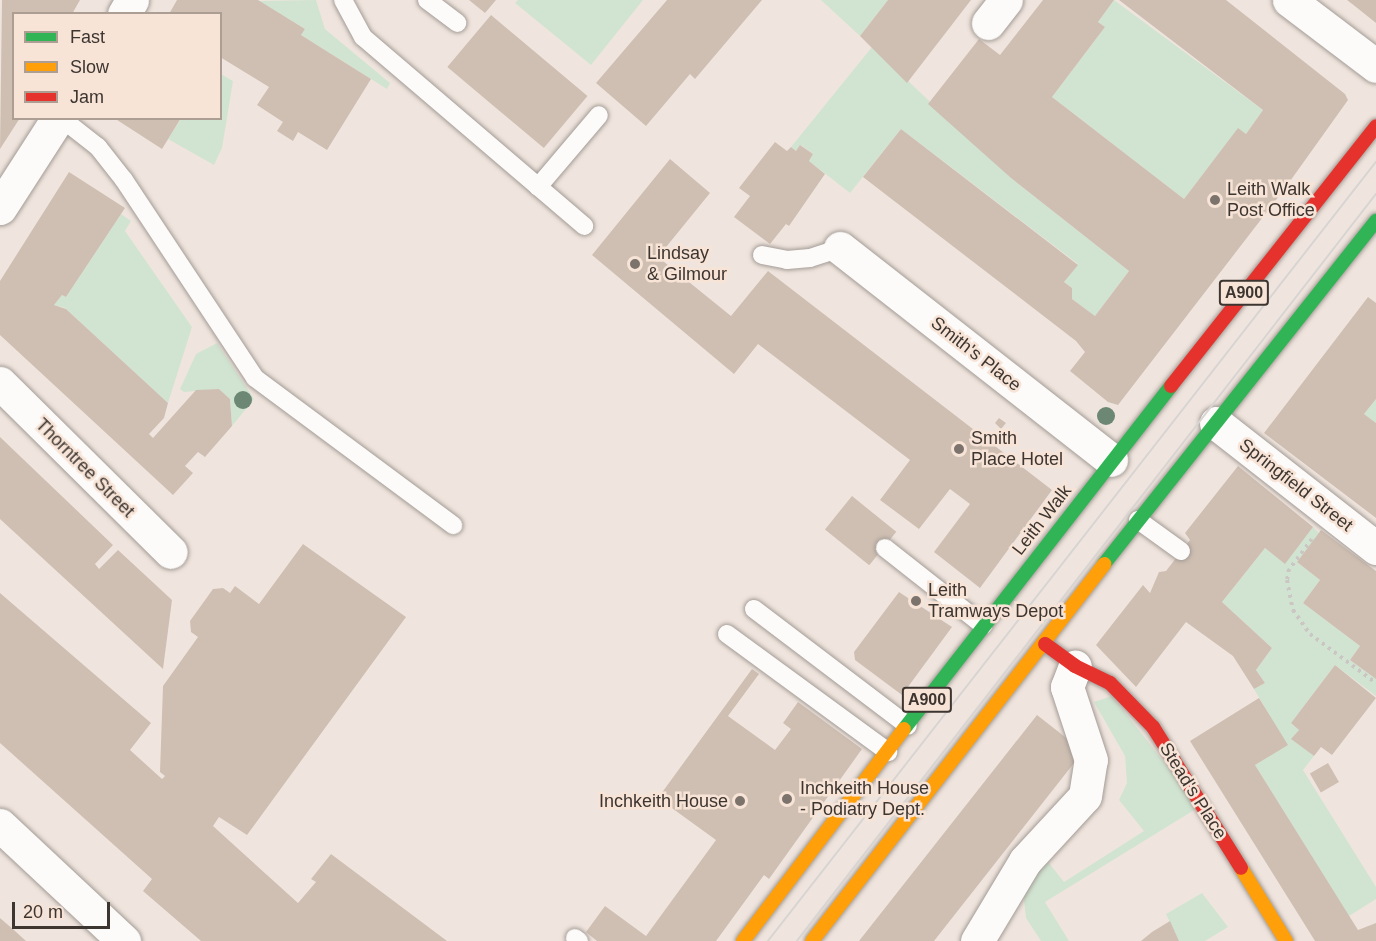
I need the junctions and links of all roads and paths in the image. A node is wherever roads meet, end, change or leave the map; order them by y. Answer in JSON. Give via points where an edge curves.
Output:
{"nodes":[{"id":1,"x":343,"y":0,"type":"edge"},
{"id":2,"x":427,"y":0,"type":"edge"},
{"id":3,"x":1289,"y":0,"type":"edge"},
{"id":4,"x":457,"y":23,"type":"dead end"},
{"id":5,"x":1376,"y":66,"type":"edge"},
{"id":6,"x":599,"y":115,"type":"dead end"},
{"id":7,"x":59,"y":120,"type":"edge"},
{"id":8,"x":63,"y":120,"type":"edge"},
{"id":9,"x":1376,"y":126,"type":"edge"},
{"id":10,"x":538,"y":187,"type":"junction"},
{"id":11,"x":0,"y":208,"type":"edge"},
{"id":12,"x":1376,"y":221,"type":"edge"},
{"id":13,"x":584,"y":226,"type":"dead end"},
{"id":14,"x":840,"y":248,"type":"joint"},
{"id":15,"x":762,"y":255,"type":"dead end"},
{"id":16,"x":0,"y":384,"type":"edge"},
{"id":17,"x":1216,"y":423,"type":"junction"},
{"id":18,"x":1112,"y":460,"type":"junction"},
{"id":19,"x":1332,"y":513,"type":"junction"},
{"id":20,"x":1138,"y":520,"type":"junction"},
{"id":21,"x":453,"y":525,"type":"dead end"},
{"id":22,"x":885,"y":548,"type":"dead end"},
{"id":23,"x":1376,"y":548,"type":"edge"},
{"id":24,"x":1181,"y":551,"type":"dead end"},
{"id":25,"x":171,"y":552,"type":"dead end"},
{"id":26,"x":754,"y":609,"type":"dead end"},
{"id":27,"x":982,"y":625,"type":"junction"},
{"id":28,"x":727,"y":634,"type":"dead end"},
{"id":29,"x":1045,"y":644,"type":"junction"},
{"id":30,"x":1075,"y":666,"type":"junction"},
{"id":31,"x":1376,"y":683,"type":"edge"},
{"id":32,"x":908,"y":726,"type":"junction"},
{"id":33,"x":888,"y":752,"type":"junction"},
{"id":34,"x":2,"y":830,"type":"edge"},
{"id":35,"x":124,"y":941,"type":"edge"},
{"id":36,"x":743,"y":941,"type":"edge"},
{"id":37,"x":812,"y":941,"type":"edge"},
{"id":38,"x":976,"y":941,"type":"edge"},
{"id":39,"x":1286,"y":941,"type":"edge"}],
"edges":[{"from":1,"to":10,"type":"lane","via":[[363,37]]},
{"from":2,"to":4,"type":"lane"},
{"from":3,"to":5,"type":"street"},
{"from":6,"to":10,"type":"lane"},
{"from":7,"to":11,"type":"street"},
{"from":8,"to":21,"type":"lane","via":[[98,147],[124,180],[255,378]]},
{"from":9,"to":18,"type":"main road","name":"Leith Walk","number":"A900"},
{"from":10,"to":13,"type":"lane"},
{"from":12,"to":17,"type":"main road"},
{"from":14,"to":15,"type":"lane","via":[[810,258],[787,260]]},
{"from":14,"to":18,"type":"street","name":"Smith's Place"},
{"from":16,"to":25,"type":"street","name":"Thorntree Street"},
{"from":17,"to":19,"type":"street","name":"Springfield Street"},
{"from":17,"to":20,"type":"main road"},
{"from":18,"to":27,"type":"main road","name":"Leith Walk","number":"A900"},
{"from":19,"to":23,"type":"street","name":"Springfield Street"},
{"from":19,"to":31,"type":"path","via":[[1289,569],[1289,596],[1310,634]]},
{"from":20,"to":24,"type":"lane"},
{"from":20,"to":29,"type":"main road"},
{"from":22,"to":27,"type":"lane"},
{"from":26,"to":32,"type":"lane"},
{"from":27,"to":32,"type":"main road","name":"Leith Walk","number":"A900"},
{"from":28,"to":33,"type":"lane"},
{"from":29,"to":30,"type":"main road","name":"Stead's Place"},
{"from":29,"to":37,"type":"main road"},
{"from":30,"to":38,"type":"street","via":[[1067,687],[1091,760],[1085,796],[1025,861]]},
{"from":30,"to":39,"type":"main road","name":"Stead's Place","via":[[1110,683],[1154,727]]},
{"from":32,"to":33,"type":"main road","name":"Leith Walk","number":"A900"},
{"from":33,"to":36,"type":"main road","name":"Leith Walk","number":"A900"},
{"from":34,"to":35,"type":"street"}]}
